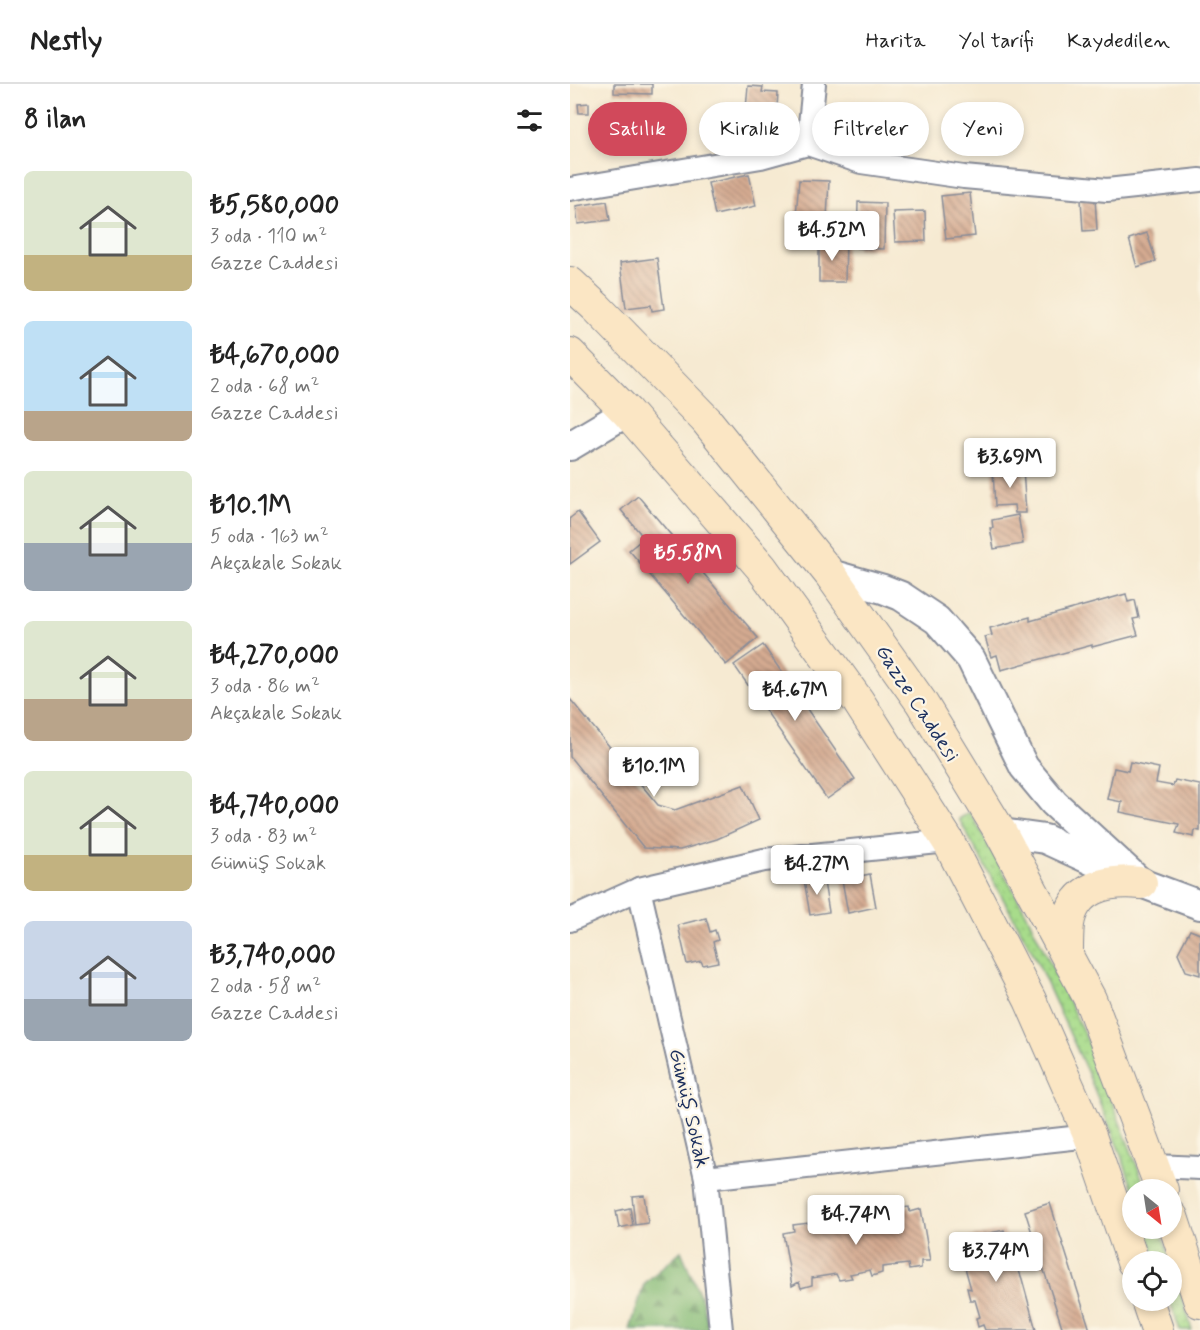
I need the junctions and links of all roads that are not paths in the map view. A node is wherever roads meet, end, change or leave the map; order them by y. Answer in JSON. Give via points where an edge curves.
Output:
{"nodes":[{"id":1,"x":814,"y":84,"type":"edge"},
{"id":2,"x":808,"y":144,"type":"junction"},
{"id":3,"x":1200,"y":180,"type":"edge"},
{"id":4,"x":570,"y":189,"type":"edge"},
{"id":5,"x":570,"y":283,"type":"edge"},
{"id":6,"x":570,"y":354,"type":"edge"},
{"id":7,"x":627,"y":412,"type":"junction"},
{"id":8,"x":570,"y":446,"type":"edge"},
{"id":9,"x":831,"y":574,"type":"junction"},
{"id":10,"x":1001,"y":833,"type":"junction"},
{"id":11,"x":948,"y":840,"type":"junction"},
{"id":12,"x":1141,"y":883,"type":"junction"},
{"id":13,"x":639,"y":889,"type":"junction"},
{"id":14,"x":1200,"y":905,"type":"edge"},
{"id":15,"x":570,"y":920,"type":"edge"},
{"id":16,"x":1066,"y":953,"type":"junction"},
{"id":17,"x":1090,"y":1136,"type":"junction"},
{"id":18,"x":1200,"y":1168,"type":"edge"},
{"id":19,"x":706,"y":1178,"type":"junction"},
{"id":20,"x":1159,"y":1178,"type":"edge"},
{"id":21,"x":1179,"y":1239,"type":"edge"},
{"id":22,"x":1129,"y":1251,"type":"edge"},
{"id":23,"x":1200,"y":1302,"type":"edge"},
{"id":24,"x":1151,"y":1311,"type":"edge"},
{"id":25,"x":721,"y":1330,"type":"edge"},
{"id":26,"x":1157,"y":1330,"type":"edge"}],
"edges":[{"from":1,"to":2,"type":"street"},
{"from":2,"to":3,"type":"street","via":[[861,162],[976,178],[1107,190]]},
{"from":2,"to":4,"type":"street","via":[[761,157]]},
{"from":5,"to":9,"type":"main road","name":"Gazze Caddesi","via":[[706,420]]},
{"from":6,"to":7,"type":"main road"},
{"from":7,"to":8,"type":"street"},
{"from":7,"to":11,"type":"main road","via":[[761,567],[858,701]]},
{"from":9,"to":10,"type":"main road","name":"Gazze Caddesi","via":[[921,702]]},
{"from":9,"to":12,"type":"street","via":[[883,589],[937,620],[971,658],[1024,767],[1054,803]]},
{"from":10,"to":12,"type":"street","via":[[1045,839]]},
{"from":10,"to":16,"type":"main road","name":"Gazze Caddesi"},
{"from":11,"to":13,"type":"street","via":[[764,860]]},
{"from":11,"to":17,"type":"main road","via":[[1030,1000]]},
{"from":12,"to":14,"type":"street"},
{"from":12,"to":16,"type":"main road","via":[[1111,882],[1080,897],[1068,923]]},
{"from":13,"to":15,"type":"street"},
{"from":13,"to":19,"type":"street","name":"Gümüş Sokak"},
{"from":16,"to":20,"type":"main road","name":"Gazze Caddesi","via":[[1090,999]]},
{"from":17,"to":19,"type":"street"},
{"from":17,"to":22,"type":"main road"},
{"from":18,"to":20,"type":"street"},
{"from":19,"to":25,"type":"street","name":"Gümüş Sokak"},
{"from":21,"to":23,"type":"main road"},
{"from":24,"to":26,"type":"main road"}]}
